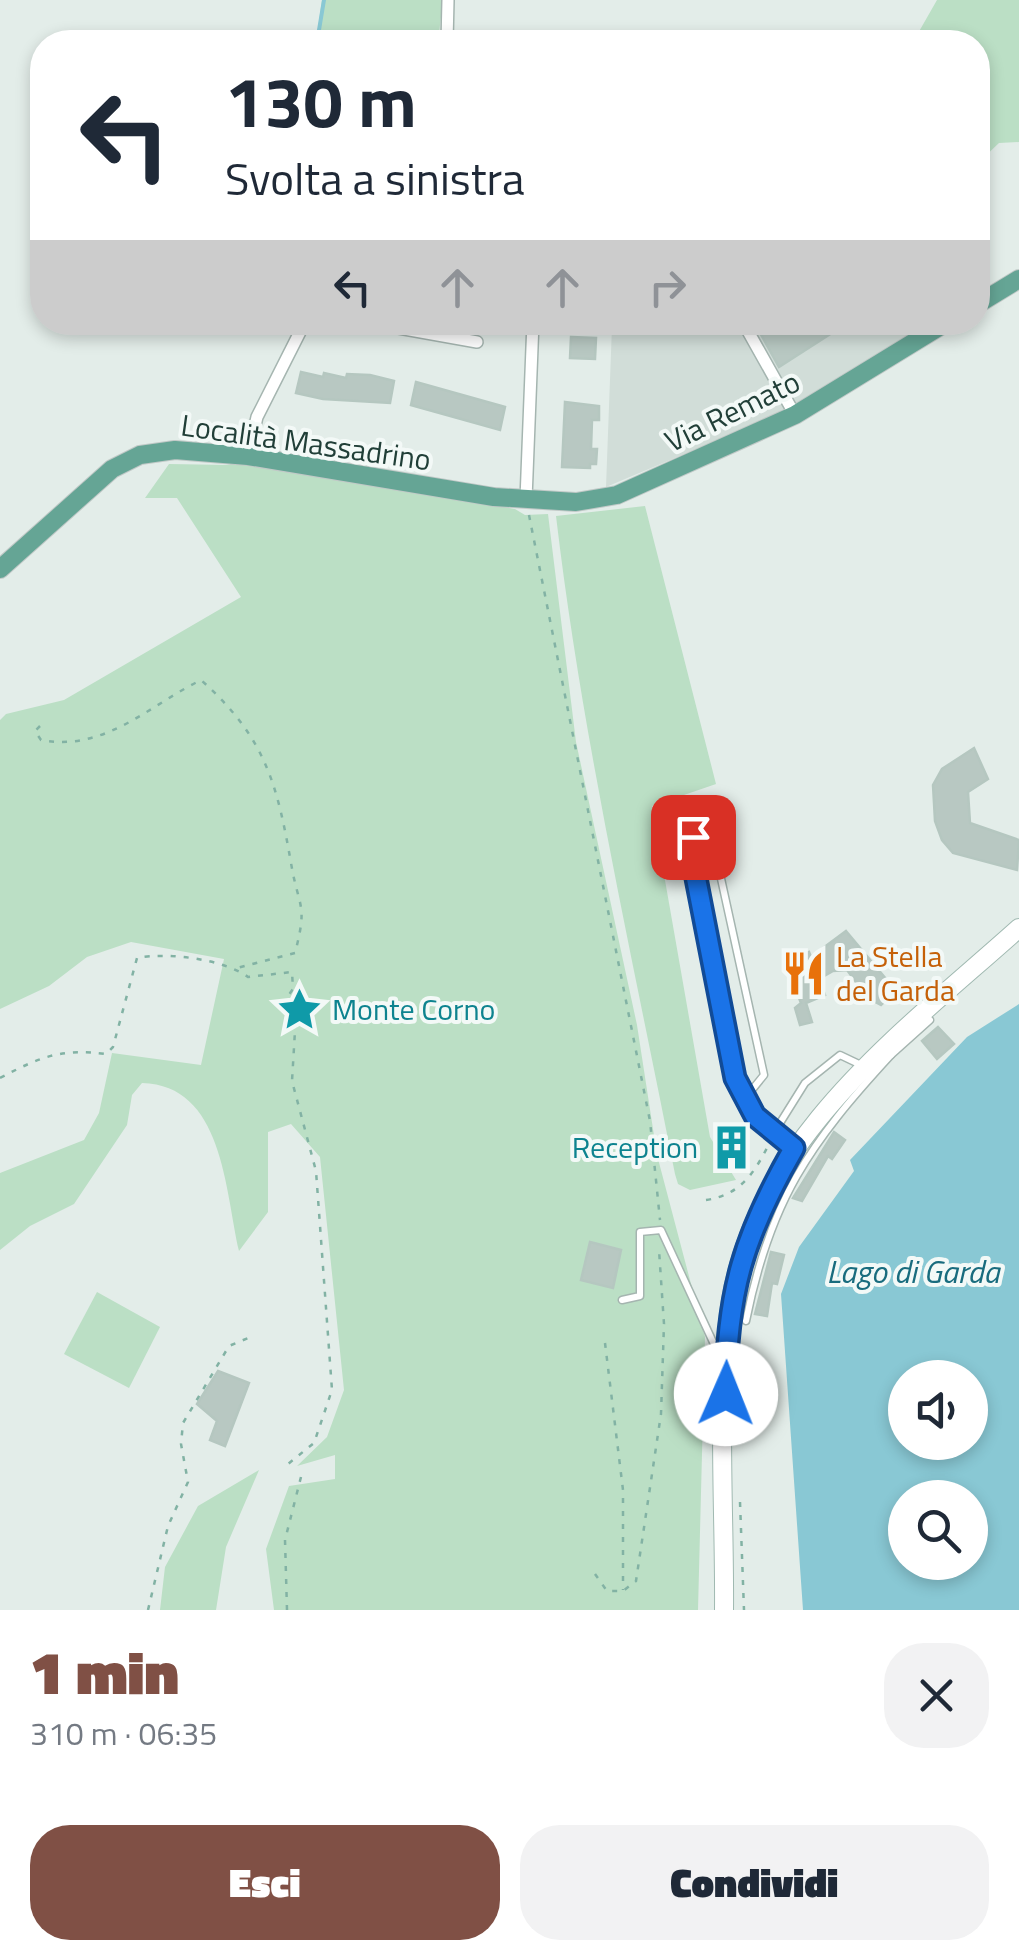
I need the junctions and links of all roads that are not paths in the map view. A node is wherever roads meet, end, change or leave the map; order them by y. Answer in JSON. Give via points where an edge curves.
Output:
{"nodes":[{"id":1,"x":448,"y":0,"type":"edge"},
{"id":2,"x":447,"y":30,"type":"edge"},
{"id":3,"x":1019,"y":279,"type":"edge"},
{"id":4,"x":990,"y":297,"type":"edge"},
{"id":5,"x":299,"y":335,"type":"edge"},
{"id":6,"x":437,"y":335,"type":"edge"},
{"id":7,"x":532,"y":335,"type":"edge"},
{"id":8,"x":750,"y":335,"type":"edge"},
{"id":9,"x":926,"y":335,"type":"edge"},
{"id":10,"x":477,"y":342,"type":"dead end"},
{"id":11,"x":795,"y":416,"type":"junction"},
{"id":12,"x":248,"y":456,"type":"junction"},
{"id":13,"x":526,"y":499,"type":"junction"},
{"id":14,"x":0,"y":568,"type":"edge"},
{"id":15,"x":1019,"y":928,"type":"edge"},
{"id":16,"x":930,"y":1020,"type":"dead end"},
{"id":17,"x":889,"y":1052,"type":"junction"},
{"id":18,"x":866,"y":1068,"type":"junction"},
{"id":19,"x":747,"y":1096,"type":"junction"},
{"id":20,"x":775,"y":1132,"type":"junction"},
{"id":21,"x":794,"y":1148,"type":"junction"},
{"id":22,"x":622,"y":1300,"type":"dead end"},
{"id":23,"x":746,"y":1320,"type":"dead end"},
{"id":24,"x":726,"y":1350,"type":"junction"},
{"id":25,"x":724,"y":1610,"type":"edge"}],
"edges":[{"from":1,"to":2,"type":"street"},
{"from":3,"to":4,"type":"main road"},
{"from":5,"to":12,"type":"street","via":[[257,417]]},
{"from":6,"to":10,"type":"street"},
{"from":7,"to":13,"type":"street"},
{"from":8,"to":11,"type":"street"},
{"from":9,"to":11,"type":"main road","name":"Via Remato"},
{"from":11,"to":13,"type":"main road","name":"Via Remato","via":[[617,495],[576,502]]},
{"from":12,"to":13,"type":"main road","name":"Località Massadrino"},
{"from":12,"to":14,"type":"main road","name":"Località Massadrino","via":[[140,454],[112,468]]},
{"from":15,"to":17,"type":"street"},
{"from":16,"to":17,"type":"lane"},
{"from":17,"to":18,"type":"street"},
{"from":17,"to":23,"type":"lane","via":[[825,1127],[785,1195],[758,1262]]},
{"from":18,"to":20,"type":"lane","via":[[840,1055],[805,1083]]},
{"from":18,"to":21,"type":"street"},
{"from":19,"to":19,"type":"lane","via":[[735,1078],[689,842],[700,834],[713,842],[764,1076]]},
{"from":19,"to":20,"type":"lane","via":[[755,1116]]},
{"from":20,"to":21,"type":"lane"},
{"from":21,"to":24,"type":"street","via":[[746,1246]]},
{"from":22,"to":24,"type":"lane","via":[[640,1296],[640,1232],[660,1230],[714,1342]]},
{"from":24,"to":25,"type":"street"}]}
